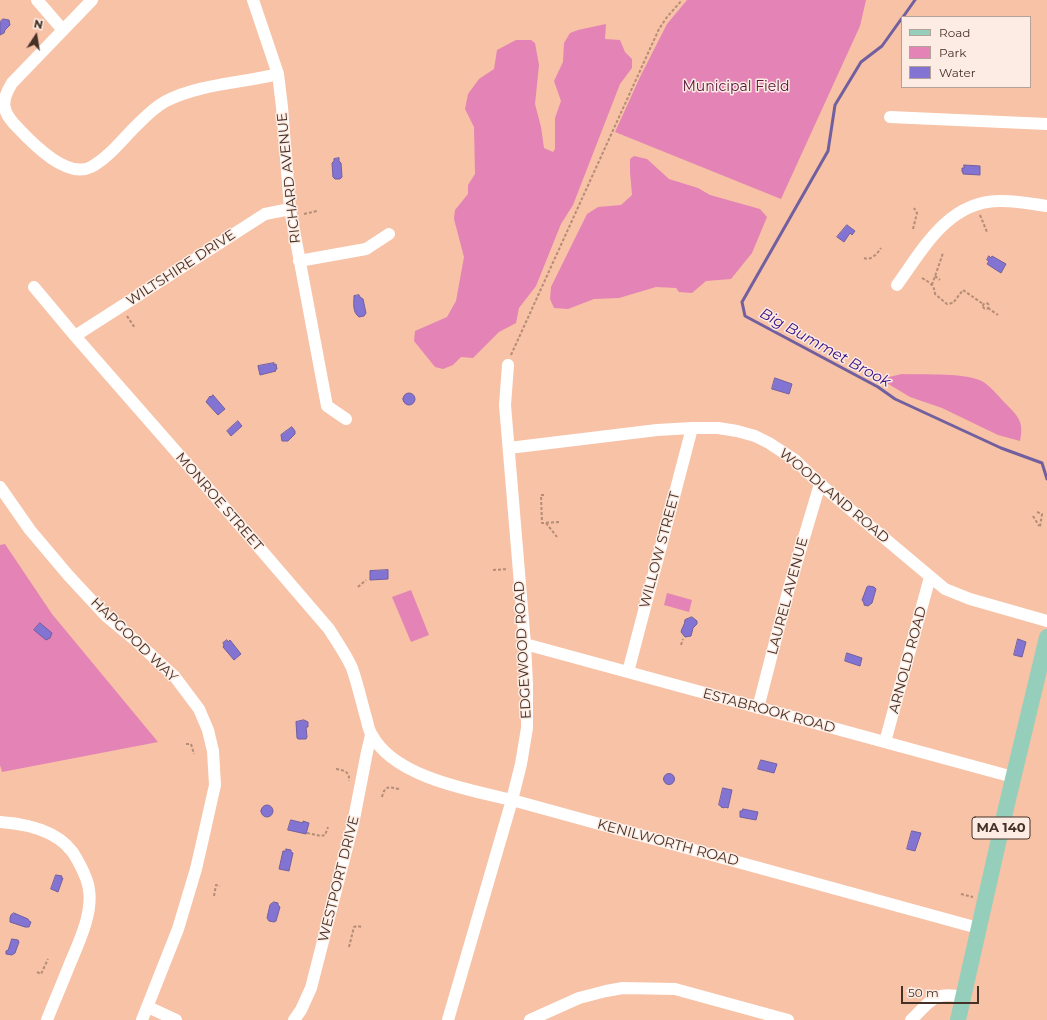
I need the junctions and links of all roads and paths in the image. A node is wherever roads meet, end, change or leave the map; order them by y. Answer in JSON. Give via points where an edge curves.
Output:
{"nodes":[{"id":1,"x":36,"y":0,"type":"edge"},
{"id":2,"x":92,"y":0,"type":"edge"},
{"id":3,"x":253,"y":0,"type":"edge"},
{"id":4,"x":682,"y":0,"type":"edge"},
{"id":5,"x":62,"y":30,"type":"junction"},
{"id":6,"x":278,"y":74,"type":"junction"},
{"id":7,"x":890,"y":117,"type":"dead end"},
{"id":8,"x":1047,"y":124,"type":"edge"},
{"id":9,"x":1047,"y":206,"type":"edge"},
{"id":10,"x":914,"y":208,"type":"dead end"},
{"id":11,"x":290,"y":209,"type":"junction"},
{"id":12,"x":317,"y":211,"type":"dead end"},
{"id":13,"x":304,"y":214,"type":"dead end"},
{"id":14,"x":980,"y":215,"type":"dead end"},
{"id":15,"x":913,"y":229,"type":"dead end"},
{"id":16,"x":987,"y":232,"type":"dead end"},
{"id":17,"x":389,"y":234,"type":"dead end"},
{"id":18,"x":881,"y":248,"type":"dead end"},
{"id":19,"x":943,"y":253,"type":"dead end"},
{"id":20,"x":864,"y":258,"type":"dead end"},
{"id":21,"x":299,"y":261,"type":"junction"},
{"id":22,"x":935,"y":276,"type":"junction"},
{"id":23,"x":922,"y":278,"type":"dead end"},
{"id":24,"x":940,"y":280,"type":"dead end"},
{"id":25,"x":897,"y":285,"type":"dead end"},
{"id":26,"x":932,"y":285,"type":"junction"},
{"id":27,"x":34,"y":287,"type":"dead end"},
{"id":28,"x":998,"y":315,"type":"dead end"},
{"id":29,"x":126,"y":316,"type":"dead end"},
{"id":30,"x":135,"y":328,"type":"dead end"},
{"id":31,"x":75,"y":336,"type":"junction"},
{"id":32,"x":508,"y":365,"type":"joint"},
{"id":33,"x":346,"y":419,"type":"dead end"},
{"id":34,"x":692,"y":428,"type":"junction"},
{"id":35,"x":509,"y":448,"type":"junction"},
{"id":36,"x":820,"y":484,"type":"junction"},
{"id":37,"x":0,"y":487,"type":"edge"},
{"id":38,"x":544,"y":495,"type":"dead end"},
{"id":39,"x":1037,"y":512,"type":"dead end"},
{"id":40,"x":1033,"y":516,"type":"dead end"},
{"id":41,"x":560,"y":522,"type":"dead end"},
{"id":42,"x":546,"y":523,"type":"junction"},
{"id":43,"x":558,"y":536,"type":"dead end"},
{"id":44,"x":519,"y":568,"type":"junction"},
{"id":45,"x":493,"y":570,"type":"dead end"},
{"id":46,"x":930,"y":577,"type":"junction"},
{"id":47,"x":366,"y":580,"type":"dead end"},
{"id":48,"x":358,"y":587,"type":"dead end"},
{"id":49,"x":1047,"y":621,"type":"edge"},
{"id":50,"x":1047,"y":637,"type":"edge"},
{"id":51,"x":683,"y":639,"type":"dead end"},
{"id":52,"x":525,"y":644,"type":"junction"},
{"id":53,"x":681,"y":645,"type":"dead end"},
{"id":54,"x":628,"y":672,"type":"junction"},
{"id":55,"x":758,"y":708,"type":"junction"},
{"id":56,"x":371,"y":735,"type":"junction"},
{"id":57,"x":885,"y":742,"type":"junction"},
{"id":58,"x":186,"y":744,"type":"dead end"},
{"id":59,"x":194,"y":754,"type":"dead end"},
{"id":60,"x":336,"y":769,"type":"dead end"},
{"id":61,"x":1013,"y":777,"type":"junction"},
{"id":62,"x":349,"y":783,"type":"dead end"},
{"id":63,"x":399,"y":790,"type":"dead end"},
{"id":64,"x":382,"y":797,"type":"dead end"},
{"id":65,"x":512,"y":800,"type":"junction"},
{"id":66,"x":0,"y":822,"type":"edge"},
{"id":67,"x":328,"y":827,"type":"dead end"},
{"id":68,"x":307,"y":833,"type":"dead end"},
{"id":69,"x":220,"y":886,"type":"dead end"},
{"id":70,"x":961,"y":894,"type":"dead end"},
{"id":71,"x":214,"y":896,"type":"dead end"},
{"id":72,"x":975,"y":898,"type":"dead end"},
{"id":73,"x":362,"y":927,"type":"dead end"},
{"id":74,"x":978,"y":928,"type":"junction"},
{"id":75,"x":349,"y":947,"type":"dead end"},
{"id":76,"x":48,"y":959,"type":"dead end"},
{"id":77,"x":38,"y":972,"type":"dead end"},
{"id":78,"x":963,"y":997,"type":"junction"},
{"id":79,"x":148,"y":1007,"type":"junction"},
{"id":80,"x":47,"y":1020,"type":"edge"},
{"id":81,"x":142,"y":1020,"type":"edge"},
{"id":82,"x":176,"y":1020,"type":"edge"},
{"id":83,"x":294,"y":1020,"type":"edge"},
{"id":84,"x":448,"y":1020,"type":"edge"},
{"id":85,"x":530,"y":1020,"type":"edge"},
{"id":86,"x":788,"y":1020,"type":"edge"},
{"id":87,"x":911,"y":1020,"type":"edge"},
{"id":88,"x":958,"y":1020,"type":"edge"}],
"edges":[{"from":1,"to":5,"type":"street"},
{"from":2,"to":5,"type":"street"},
{"from":3,"to":6,"type":"street","name":"RICHARD AVENUE"},
{"from":4,"to":32,"type":"path","via":[[659,28]]},
{"from":5,"to":6,"type":"street","via":[[12,83],[3,103],[12,122],[21,132],[51,158],[70,168],[90,167],[102,159],[150,112],[178,96],[200,89]]},
{"from":6,"to":11,"type":"street","name":"RICHARD AVENUE"},
{"from":7,"to":8,"type":"street"},
{"from":9,"to":25,"type":"street","via":[[998,201],[966,208],[935,234]]},
{"from":10,"to":15,"type":"path","via":[[917,213]]},
{"from":11,"to":21,"type":"street","name":"RICHARD AVENUE"},
{"from":11,"to":31,"type":"street","name":"WILTSHIRE DRIVE","via":[[264,214]]},
{"from":12,"to":13,"type":"path"},
{"from":14,"to":16,"type":"path"},
{"from":17,"to":21,"type":"street","via":[[366,249]]},
{"from":18,"to":20,"type":"path","via":[[874,257]]},
{"from":19,"to":22,"type":"path"},
{"from":21,"to":33,"type":"street","name":"RICHARD AVENUE","via":[[327,406]]},
{"from":22,"to":24,"type":"path"},
{"from":22,"to":26,"type":"path"},
{"from":23,"to":26,"type":"path"},
{"from":26,"to":28,"type":"path","via":[[935,294],[947,304],[953,303],[963,290],[988,304],[988,308]]},
{"from":27,"to":31,"type":"street","name":"MONROE STREET"},
{"from":29,"to":30,"type":"path"},
{"from":31,"to":56,"type":"street","name":"MONROE STREET","via":[[329,629],[352,668]]},
{"from":32,"to":35,"type":"street","name":"EDGEWOOD ROAD","via":[[505,405]]},
{"from":34,"to":35,"type":"street","name":"WOODLAND ROAD"},
{"from":34,"to":36,"type":"street","name":"WOODLAND ROAD","via":[[718,428],[755,436],[795,460]]},
{"from":34,"to":54,"type":"street","name":"WILLOW STREET"},
{"from":35,"to":44,"type":"street","name":"EDGEWOOD ROAD"},
{"from":36,"to":46,"type":"street","name":"WOODLAND ROAD"},
{"from":36,"to":55,"type":"street","name":"LAUREL AVENUE","via":[[789,588]]},
{"from":37,"to":79,"type":"street","name":"HAPGOOD WAY","via":[[30,530],[68,575],[106,616],[175,677],[199,709],[208,730],[213,751],[215,785],[196,869],[178,929]]},
{"from":38,"to":42,"type":"path","via":[[541,495],[542,523]]},
{"from":39,"to":40,"type":"path","via":[[1042,514],[1040,526]]},
{"from":41,"to":42,"type":"path"},
{"from":42,"to":43,"type":"path"},
{"from":44,"to":45,"type":"path"},
{"from":44,"to":52,"type":"street","name":"EDGEWOOD ROAD"},
{"from":46,"to":49,"type":"street","name":"WOODLAND ROAD","via":[[944,590]]},
{"from":46,"to":57,"type":"street","name":"ARNOLD ROAD"},
{"from":47,"to":48,"type":"path"},
{"from":50,"to":61,"type":"main road","number":"MA 140"},
{"from":51,"to":53,"type":"path"},
{"from":52,"to":54,"type":"street","name":"ESTABROOK ROAD"},
{"from":52,"to":65,"type":"street","name":"EDGEWOOD ROAD","via":[[527,728]]},
{"from":54,"to":55,"type":"street","name":"ESTABROOK ROAD"},
{"from":55,"to":57,"type":"street","name":"ESTABROOK ROAD"},
{"from":56,"to":65,"type":"street","name":"KENILWORTH ROAD","via":[[387,754],[416,773],[458,787]]},
{"from":56,"to":83,"type":"street","name":"WESTPORT DRIVE","via":[[353,824],[313,980],[301,1010]]},
{"from":57,"to":61,"type":"street","name":"ESTABROOK ROAD"},
{"from":58,"to":59,"type":"path","via":[[191,744]]},
{"from":60,"to":62,"type":"path","via":[[347,772],[350,776]]},
{"from":61,"to":74,"type":"main road","number":"MA 140"},
{"from":63,"to":64,"type":"path","via":[[386,788]]},
{"from":65,"to":74,"type":"street","name":"KENILWORTH ROAD"},
{"from":65,"to":84,"type":"street","name":"EDGEWOOD ROAD"},
{"from":66,"to":80,"type":"street","via":[[35,828],[51,834],[67,845],[86,877],[90,891],[84,929]]},
{"from":67,"to":68,"type":"path","via":[[322,836]]},
{"from":69,"to":71,"type":"path","via":[[216,885]]},
{"from":70,"to":72,"type":"path"},
{"from":73,"to":75,"type":"path","via":[[354,927]]},
{"from":74,"to":78,"type":"main road","number":"MA 140"},
{"from":76,"to":77,"type":"path","via":[[41,974]]},
{"from":78,"to":87,"type":"street","via":[[937,997]]},
{"from":78,"to":88,"type":"main road","number":"MA 140"},
{"from":79,"to":81,"type":"street","name":"HAPGOOD WAY"},
{"from":79,"to":82,"type":"street"},
{"from":85,"to":86,"type":"street","via":[[579,998],[623,988],[675,989]]}]}
